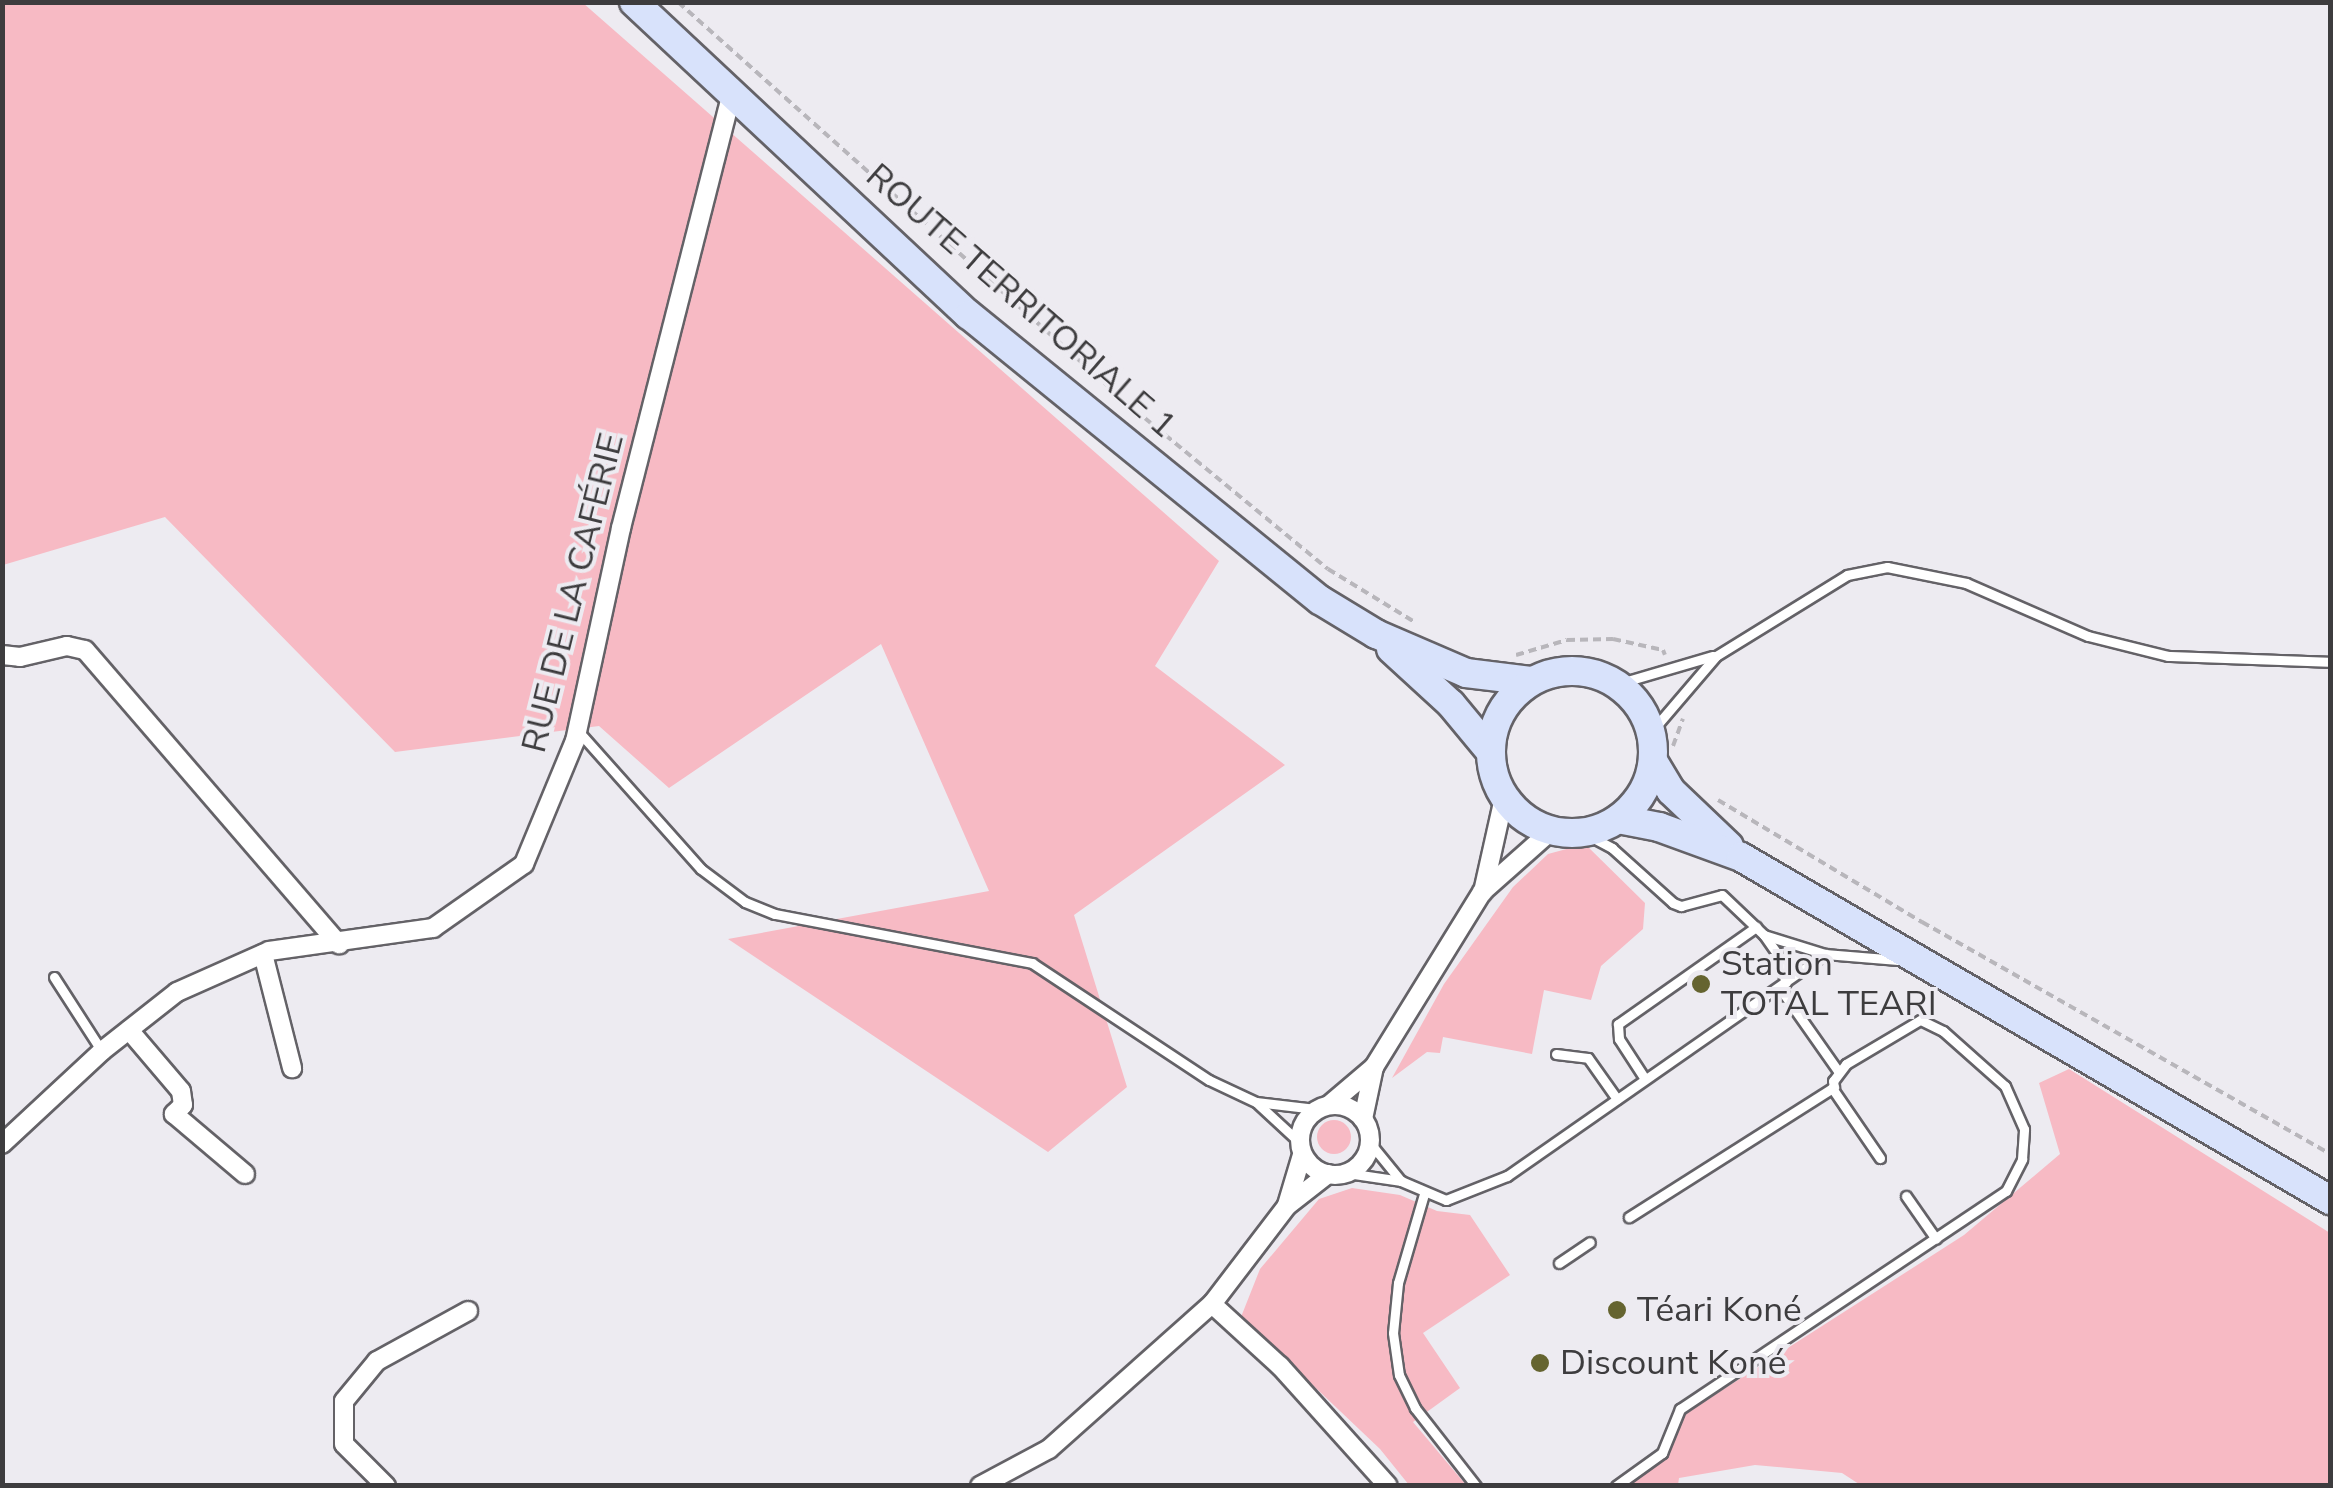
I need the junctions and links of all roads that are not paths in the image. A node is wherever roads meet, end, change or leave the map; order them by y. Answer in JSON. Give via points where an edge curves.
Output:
{"nodes":[{"id":1,"x":634,"y":2,"type":"edge"},
{"id":2,"x":732,"y":93,"type":"junction"},
{"id":3,"x":1376,"y":634,"type":"junction"},
{"id":4,"x":2,"y":656,"type":"edge"},
{"id":5,"x":1716,"y":656,"type":"junction"},
{"id":6,"x":2330,"y":662,"type":"edge"},
{"id":7,"x":1532,"y":681,"type":"junction"},
{"id":8,"x":1617,"y":684,"type":"junction"},
{"id":9,"x":578,"y":730,"type":"junction"},
{"id":10,"x":1651,"y":732,"type":"junction"},
{"id":11,"x":1490,"y":752,"type":"junction"},
{"id":12,"x":1663,"y":757,"type":"junction"},
{"id":13,"x":1504,"y":798,"type":"junction"},
{"id":14,"x":1618,"y":819,"type":"junction"},
{"id":15,"x":1551,"y":831,"type":"junction"},
{"id":16,"x":1584,"y":833,"type":"junction"},
{"id":17,"x":1741,"y":857,"type":"junction"},
{"id":18,"x":1482,"y":892,"type":"junction"},
{"id":19,"x":1760,"y":931,"type":"junction"},
{"id":20,"x":339,"y":944,"type":"junction"},
{"id":21,"x":263,"y":954,"type":"junction"},
{"id":22,"x":1825,"y":954,"type":"junction"},
{"id":23,"x":1924,"y":962,"type":"junction"},
{"id":24,"x":54,"y":977,"type":"dead end"},
{"id":25,"x":1782,"y":984,"type":"junction"},
{"id":26,"x":129,"y":1030,"type":"junction"},
{"id":27,"x":102,"y":1052,"type":"junction"},
{"id":28,"x":1556,"y":1054,"type":"dead end"},
{"id":29,"x":1374,"y":1067,"type":"junction"},
{"id":30,"x":292,"y":1068,"type":"dead end"},
{"id":31,"x":1838,"y":1072,"type":"junction"},
{"id":32,"x":1645,"y":1080,"type":"junction"},
{"id":33,"x":1832,"y":1088,"type":"junction"},
{"id":34,"x":1617,"y":1100,"type":"junction"},
{"id":35,"x":1256,"y":1102,"type":"junction"},
{"id":36,"x":1322,"y":1107,"type":"junction"},
{"id":37,"x":1363,"y":1119,"type":"junction"},
{"id":38,"x":1370,"y":1143,"type":"junction"},
{"id":39,"x":2,"y":1144,"type":"edge"},
{"id":40,"x":1301,"y":1148,"type":"junction"},
{"id":41,"x":1880,"y":1158,"type":"dead end"},
{"id":42,"x":245,"y":1174,"type":"dead end"},
{"id":43,"x":1337,"y":1174,"type":"junction"},
{"id":44,"x":1401,"y":1182,"type":"junction"},
{"id":45,"x":1424,"y":1194,"type":"junction"},
{"id":46,"x":1906,"y":1196,"type":"dead end"},
{"id":47,"x":2330,"y":1200,"type":"edge"},
{"id":48,"x":1287,"y":1206,"type":"junction"},
{"id":49,"x":1629,"y":1217,"type":"dead end"},
{"id":50,"x":1936,"y":1239,"type":"junction"},
{"id":51,"x":1590,"y":1242,"type":"dead end"},
{"id":52,"x":1559,"y":1262,"type":"dead end"},
{"id":53,"x":1212,"y":1304,"type":"junction"},
{"id":54,"x":468,"y":1311,"type":"dead end"},
{"id":55,"x":386,"y":1486,"type":"edge"},
{"id":56,"x":980,"y":1486,"type":"edge"},
{"id":57,"x":1388,"y":1486,"type":"edge"},
{"id":58,"x":1476,"y":1486,"type":"edge"},
{"id":59,"x":1616,"y":1486,"type":"edge"}],
"edges":[{"from":1,"to":2,"type":"main road","name":"ROUTE TERRITORIALE 1"},
{"from":2,"to":3,"type":"main road","name":"ROUTE TERRITORIALE 1","via":[[968,315],[1320,600]]},
{"from":2,"to":9,"type":"street","name":"RUE DE LA CAFÉRIE","via":[[621,528]]},
{"from":3,"to":7,"type":"main road","name":"ROUTE TERRITORIALE 1","via":[[1466,673]]},
{"from":3,"to":11,"type":"main road","name":"ROUTE TERRITORIALE 1","via":[[1451,704]]},
{"from":4,"to":20,"type":"street","via":[[67,646],[85,650]]},
{"from":5,"to":6,"type":"lane","via":[[1847,575],[1887,567],[1966,583],[2088,636],[2168,656]]},
{"from":5,"to":8,"type":"lane"},
{"from":5,"to":10,"type":"lane"},
{"from":7,"to":8,"type":"main road","via":[[1574,671]]},
{"from":7,"to":11,"type":"main road","via":[[1501,711]]},
{"from":8,"to":10,"type":"main road"},
{"from":9,"to":20,"type":"street","name":"RUE DE LA CAFÉRIE","via":[[524,864],[432,928]]},
{"from":9,"to":35,"type":"lane","via":[[702,869],[745,902],[775,914],[1032,963],[1208,1080]]},
{"from":10,"to":12,"type":"main road"},
{"from":11,"to":13,"type":"main road"},
{"from":12,"to":14,"type":"main road"},
{"from":12,"to":17,"type":"main road","via":[[1671,791]]},
{"from":13,"to":15,"type":"main road"},
{"from":13,"to":18,"type":"street"},
{"from":14,"to":16,"type":"main road"},
{"from":14,"to":17,"type":"main road"},
{"from":15,"to":16,"type":"main road"},
{"from":15,"to":18,"type":"street"},
{"from":16,"to":19,"type":"lane","via":[[1612,848],[1673,903],[1722,895]]},
{"from":17,"to":23,"type":"main road"},
{"from":18,"to":29,"type":"street"},
{"from":19,"to":22,"type":"lane"},
{"from":19,"to":25,"type":"lane","via":[[1776,952]]},
{"from":19,"to":32,"type":"lane","via":[[1618,1024],[1615,1031]]},
{"from":20,"to":21,"type":"street","name":"RUE DE LA CAFÉRIE"},
{"from":21,"to":26,"type":"street","name":"RUE DE LA CAFÉRIE","via":[[177,992]]},
{"from":21,"to":30,"type":"street"},
{"from":22,"to":23,"type":"lane"},
{"from":22,"to":25,"type":"lane"},
{"from":23,"to":47,"type":"main road"},
{"from":24,"to":27,"type":"lane"},
{"from":25,"to":31,"type":"lane"},
{"from":25,"to":32,"type":"lane"},
{"from":26,"to":27,"type":"street","name":"RUE DE LA CAFÉRIE"},
{"from":26,"to":42,"type":"street","via":[[182,1091],[183,1105],[174,1114]]},
{"from":27,"to":39,"type":"street","name":"RUE DE LA CAFÉRIE"},
{"from":28,"to":34,"type":"lane","via":[[1588,1058]]},
{"from":29,"to":36,"type":"street"},
{"from":29,"to":37,"type":"street"},
{"from":31,"to":33,"type":"lane"},
{"from":31,"to":50,"type":"lane","via":[[1920,1020],[1943,1031],[2005,1086],[2024,1129],[2022,1159],[2006,1192]]},
{"from":32,"to":34,"type":"lane"},
{"from":33,"to":41,"type":"lane"},
{"from":33,"to":49,"type":"lane"},
{"from":34,"to":45,"type":"lane","via":[[1508,1176],[1446,1200]]},
{"from":35,"to":36,"type":"lane"},
{"from":35,"to":40,"type":"lane"},
{"from":36,"to":37,"type":"street","via":[[1348,1107]]},
{"from":36,"to":40,"type":"street","via":[[1303,1123]]},
{"from":37,"to":38,"type":"street"},
{"from":38,"to":43,"type":"street","via":[[1363,1161]]},
{"from":38,"to":44,"type":"lane"},
{"from":40,"to":43,"type":"street"},
{"from":40,"to":48,"type":"street"},
{"from":43,"to":44,"type":"lane"},
{"from":43,"to":48,"type":"street"},
{"from":44,"to":45,"type":"lane"},
{"from":45,"to":58,"type":"lane","via":[[1398,1283],[1393,1333],[1399,1374],[1415,1408]]},
{"from":46,"to":50,"type":"lane"},
{"from":48,"to":53,"type":"street"},
{"from":50,"to":59,"type":"lane","via":[[1680,1409],[1662,1454]]},
{"from":51,"to":52,"type":"lane"},
{"from":53,"to":56,"type":"street","via":[[1049,1449]]},
{"from":53,"to":57,"type":"street","via":[[1280,1366]]},
{"from":54,"to":55,"type":"street","via":[[377,1361],[344,1401],[344,1444]]}]}
